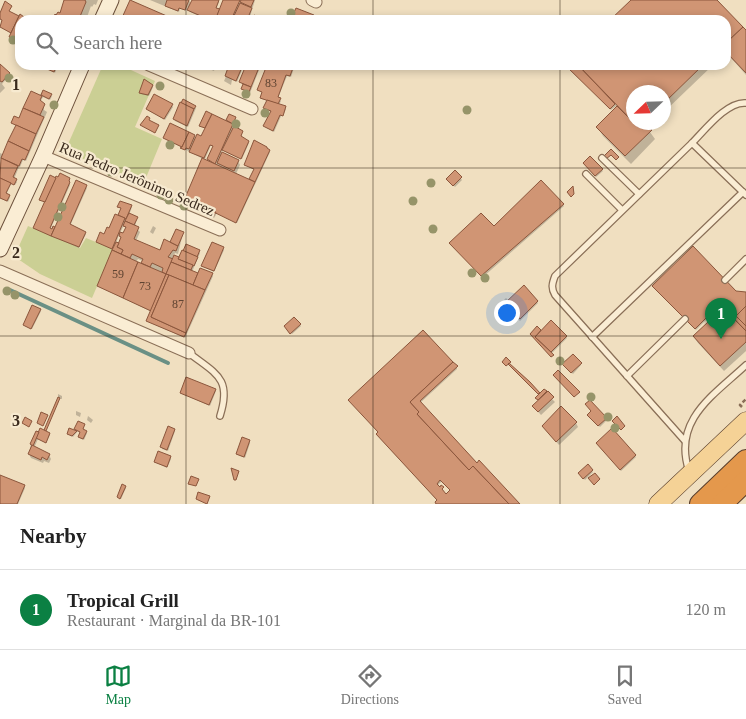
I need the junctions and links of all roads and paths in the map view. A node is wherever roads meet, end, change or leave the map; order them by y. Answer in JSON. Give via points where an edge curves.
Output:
{"nodes":[{"id":1,"x":111,"y":0,"type":"edge"},
{"id":2,"x":104,"y":15,"type":"edge"},
{"id":3,"x":80,"y":70,"type":"edge"},
{"id":4,"x":161,"y":70,"type":"edge"},
{"id":5,"x":746,"y":103,"type":"edge"},
{"id":6,"x":252,"y":109,"type":"dead end"},
{"id":7,"x":692,"y":143,"type":"junction"},
{"id":8,"x":43,"y":156,"type":"junction"},
{"id":9,"x":602,"y":158,"type":"dead end"},
{"id":10,"x":586,"y":174,"type":"dead end"},
{"id":11,"x":744,"y":193,"type":"edge"},
{"id":12,"x":639,"y":194,"type":"junction"},
{"id":13,"x":622,"y":210,"type":"junction"},
{"id":14,"x":220,"y":230,"type":"dead end"},
{"id":15,"x":0,"y":249,"type":"edge"},
{"id":16,"x":746,"y":260,"type":"edge"},
{"id":17,"x":741,"y":264,"type":"junction"},
{"id":18,"x":746,"y":270,"type":"edge"},
{"id":19,"x":0,"y":271,"type":"edge"},
{"id":20,"x":726,"y":280,"type":"dead end"},
{"id":21,"x":685,"y":319,"type":"dead end"},
{"id":22,"x":592,"y":337,"type":"junction"},
{"id":23,"x":189,"y":353,"type":"joint"},
{"id":24,"x":746,"y":365,"type":"edge"},
{"id":25,"x":627,"y":376,"type":"junction"},
{"id":26,"x":746,"y":399,"type":"edge"},
{"id":27,"x":746,"y":408,"type":"edge"},
{"id":28,"x":220,"y":416,"type":"dead end"},
{"id":29,"x":746,"y":421,"type":"edge"},
{"id":30,"x":685,"y":441,"type":"junction"},
{"id":31,"x":746,"y":460,"type":"edge"},
{"id":32,"x":690,"y":473,"type":"junction"},
{"id":33,"x":746,"y":481,"type":"edge"},
{"id":34,"x":658,"y":504,"type":"edge"},
{"id":35,"x":700,"y":504,"type":"edge"},
{"id":36,"x":722,"y":504,"type":"edge"}],
"edges":[{"from":1,"to":2,"type":"street"},
{"from":3,"to":8,"type":"street"},
{"from":4,"to":6,"type":"street"},
{"from":5,"to":7,"type":"lane","via":[[729,107]]},
{"from":7,"to":11,"type":"lane"},
{"from":7,"to":12,"type":"lane"},
{"from":8,"to":14,"type":"street","name":"Rua Pedro Jerônimo Sedrez"},
{"from":8,"to":15,"type":"street"},
{"from":9,"to":12,"type":"lane"},
{"from":10,"to":13,"type":"lane"},
{"from":11,"to":22,"type":"lane"},
{"from":12,"to":13,"type":"lane"},
{"from":13,"to":22,"type":"lane","via":[[553,281],[555,295]]},
{"from":16,"to":17,"type":"lane"},
{"from":17,"to":18,"type":"lane"},
{"from":17,"to":20,"type":"lane"},
{"from":19,"to":23,"type":"street"},
{"from":21,"to":25,"type":"lane"},
{"from":22,"to":25,"type":"lane"},
{"from":23,"to":28,"type":"lane","via":[[218,376],[224,387],[225,400]]},
{"from":24,"to":30,"type":"lane","via":[[698,410]]},
{"from":25,"to":30,"type":"lane"},
{"from":26,"to":27,"type":"path","via":[[740,405],[744,410]]},
{"from":29,"to":32,"type":"main road"},
{"from":30,"to":32,"type":"lane"},
{"from":31,"to":35,"type":"highway"},
{"from":32,"to":34,"type":"main road"},
{"from":33,"to":36,"type":"highway"}]}
